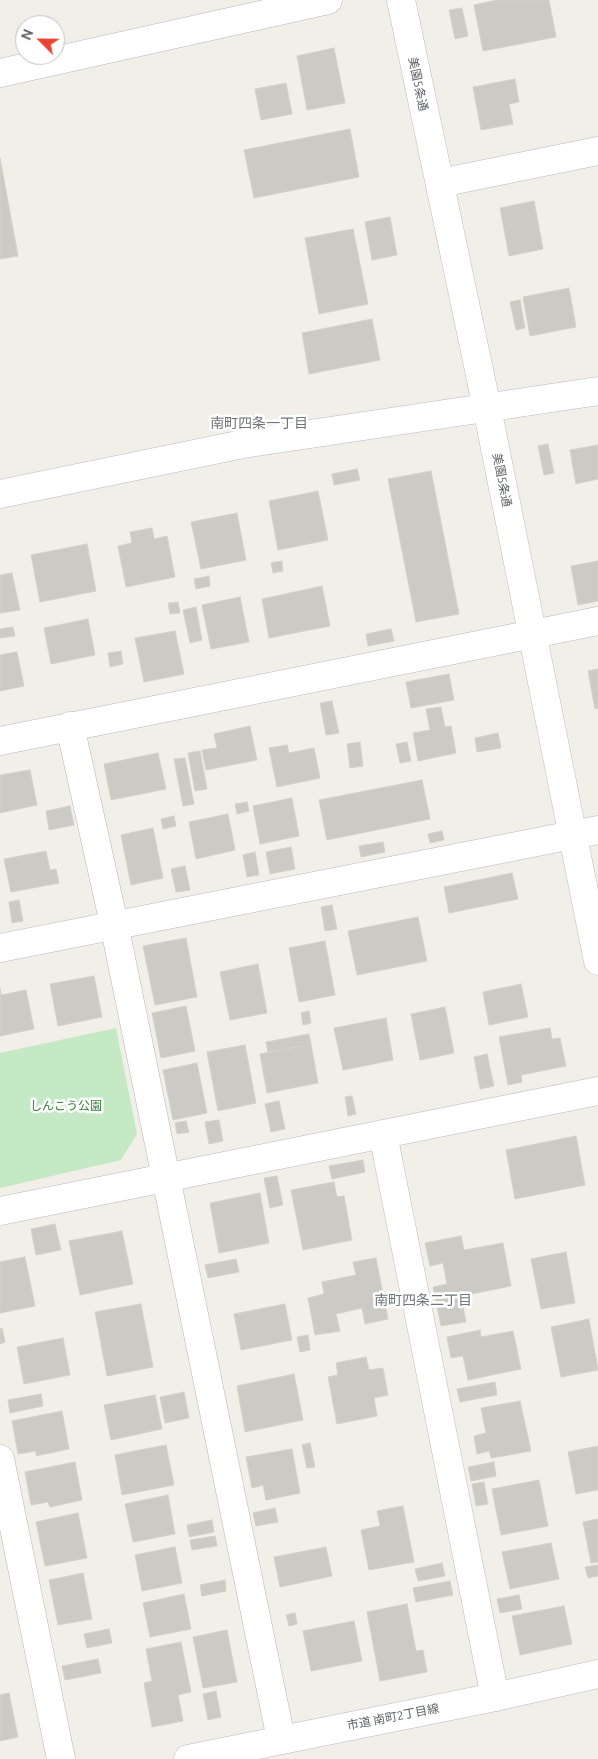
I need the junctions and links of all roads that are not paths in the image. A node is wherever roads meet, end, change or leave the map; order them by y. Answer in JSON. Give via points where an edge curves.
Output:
{"nodes":[{"id":1,"x":328,"y":0,"type":"edge"},
{"id":2,"x":401,"y":0,"type":"edge"},
{"id":3,"x":0,"y":73,"type":"edge"},
{"id":4,"x":598,"y":150,"type":"edge"},
{"id":5,"x":440,"y":183,"type":"junction"},
{"id":6,"x":598,"y":392,"type":"edge"},
{"id":7,"x":487,"y":408,"type":"junction"},
{"id":8,"x":0,"y":494,"type":"edge"},
{"id":9,"x":598,"y":621,"type":"edge"},
{"id":10,"x":533,"y":634,"type":"junction"},
{"id":11,"x":70,"y":726,"type":"junction"},
{"id":12,"x":0,"y":741,"type":"edge"},
{"id":13,"x":585,"y":832,"type":"edge"},
{"id":14,"x":114,"y":924,"type":"junction"},
{"id":15,"x":0,"y":948,"type":"edge"},
{"id":16,"x":598,"y":961,"type":"edge"},
{"id":17,"x":598,"y":1091,"type":"edge"},
{"id":18,"x":383,"y":1134,"type":"junction"},
{"id":19,"x":166,"y":1177,"type":"junction"},
{"id":20,"x":0,"y":1211,"type":"edge"},
{"id":21,"x":0,"y":1460,"type":"edge"},
{"id":22,"x":598,"y":1674,"type":"edge"},
{"id":23,"x":495,"y":1697,"type":"junction"},
{"id":24,"x":281,"y":1739,"type":"junction"},
{"id":25,"x":61,"y":1759,"type":"edge"},
{"id":26,"x":188,"y":1759,"type":"edge"}],
"edges":[{"from":1,"to":3,"type":"street"},
{"from":2,"to":5,"type":"street","name":"美園5条通"},
{"from":4,"to":5,"type":"street"},
{"from":5,"to":7,"type":"street","name":"美園5条通"},
{"from":6,"to":7,"type":"street"},
{"from":7,"to":8,"type":"street","via":[[244,444]]},
{"from":7,"to":10,"type":"street","name":"美園5条通"},
{"from":9,"to":10,"type":"street"},
{"from":10,"to":11,"type":"street"},
{"from":10,"to":13,"type":"street","name":"美園5条通"},
{"from":11,"to":12,"type":"street"},
{"from":11,"to":14,"type":"street"},
{"from":13,"to":14,"type":"street"},
{"from":13,"to":16,"type":"street","name":"美園5条通"},
{"from":14,"to":15,"type":"street"},
{"from":14,"to":19,"type":"street"},
{"from":17,"to":18,"type":"street"},
{"from":18,"to":19,"type":"street"},
{"from":18,"to":23,"type":"street"},
{"from":19,"to":20,"type":"street"},
{"from":19,"to":24,"type":"street"},
{"from":21,"to":25,"type":"street"},
{"from":22,"to":23,"type":"street","name":"市道 南町2丁目線"},
{"from":23,"to":24,"type":"street","name":"市道 南町2丁目線"},
{"from":24,"to":26,"type":"street","name":"市道 南町2丁目線"}]}
